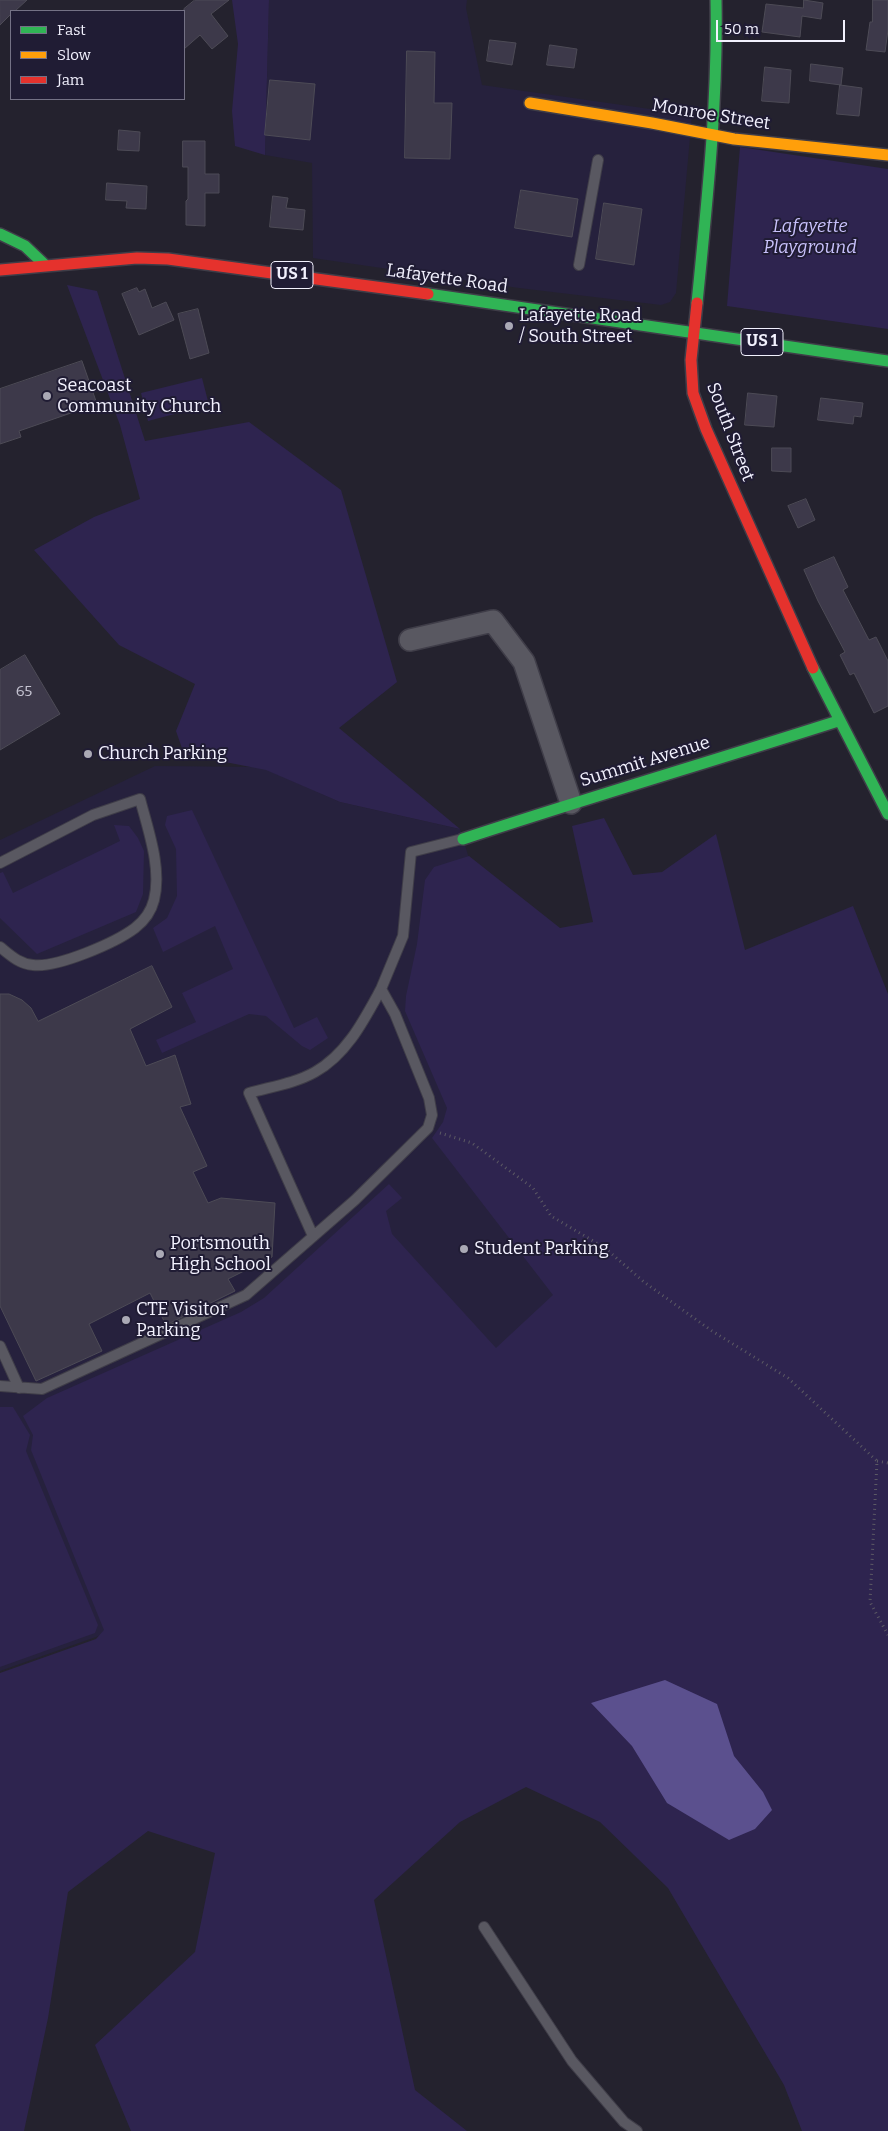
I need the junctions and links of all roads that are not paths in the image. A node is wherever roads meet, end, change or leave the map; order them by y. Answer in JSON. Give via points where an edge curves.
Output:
{"nodes":[{"id":1,"x":716,"y":0,"type":"edge"},
{"id":2,"x":530,"y":103,"type":"dead end"},
{"id":3,"x":712,"y":135,"type":"junction"},
{"id":4,"x":888,"y":155,"type":"edge"},
{"id":5,"x":598,"y":160,"type":"dead end"},
{"id":6,"x":0,"y":234,"type":"edge"},
{"id":7,"x":45,"y":265,"type":"junction"},
{"id":8,"x":579,"y":265,"type":"dead end"},
{"id":9,"x":0,"y":270,"type":"edge"},
{"id":10,"x":693,"y":332,"type":"junction"},
{"id":11,"x":888,"y":361,"type":"edge"},
{"id":12,"x":410,"y":640,"type":"dead end"},
{"id":13,"x":838,"y":721,"type":"junction"},
{"id":14,"x":571,"y":802,"type":"junction"},
{"id":15,"x":888,"y":814,"type":"edge"},
{"id":16,"x":463,"y":839,"type":"joint"},
{"id":17,"x":0,"y":863,"type":"edge"},
{"id":18,"x":0,"y":947,"type":"edge"},
{"id":19,"x":381,"y":989,"type":"junction"},
{"id":20,"x":313,"y":1236,"type":"junction"},
{"id":21,"x":0,"y":1346,"type":"edge"},
{"id":22,"x":0,"y":1386,"type":"edge"},
{"id":23,"x":19,"y":1388,"type":"junction"},
{"id":24,"x":484,"y":1927,"type":"dead end"},
{"id":25,"x":624,"y":2122,"type":"junction"},
{"id":26,"x":617,"y":2131,"type":"edge"},
{"id":27,"x":637,"y":2131,"type":"edge"}],
"edges":[{"from":1,"to":3,"type":"street","name":"South Street"},
{"from":2,"to":3,"type":"street","name":"Monroe Street"},
{"from":3,"to":4,"type":"street","name":"Monroe Street"},
{"from":3,"to":10,"type":"street","name":"South Street"},
{"from":5,"to":8,"type":"lane"},
{"from":6,"to":7,"type":"street","via":[[25,246]]},
{"from":7,"to":9,"type":"street","name":"Lafayette Road","number":"US 1"},
{"from":7,"to":10,"type":"street","name":"Lafayette Road","number":"US 1","via":[[137,258],[168,259]]},
{"from":10,"to":11,"type":"street","name":"Lafayette Road","number":"US 1"},
{"from":10,"to":13,"type":"street","name":"South Street","via":[[691,375],[698,410]]},
{"from":12,"to":14,"type":"street","via":[[493,621],[524,662]]},
{"from":13,"to":14,"type":"street","name":"Summit Avenue"},
{"from":13,"to":15,"type":"street","name":"South Street"},
{"from":14,"to":16,"type":"street","name":"Summit Avenue"},
{"from":16,"to":19,"type":"lane","via":[[411,852],[403,936]]},
{"from":17,"to":18,"type":"lane","via":[[86,819],[140,799],[156,874],[154,899],[148,915],[135,928],[92,951],[64,962],[32,966],[16,960]]},
{"from":19,"to":20,"type":"lane","via":[[395,1014],[429,1098],[432,1115],[428,1128]]},
{"from":19,"to":20,"type":"lane","via":[[359,1029],[331,1061],[301,1078],[249,1093]]},
{"from":20,"to":23,"type":"lane","via":[[246,1295],[42,1389]]},
{"from":21,"to":23,"type":"lane"},
{"from":22,"to":23,"type":"lane"},
{"from":24,"to":25,"type":"lane","via":[[572,2060]]},
{"from":25,"to":26,"type":"lane"},
{"from":25,"to":27,"type":"lane"}]}
